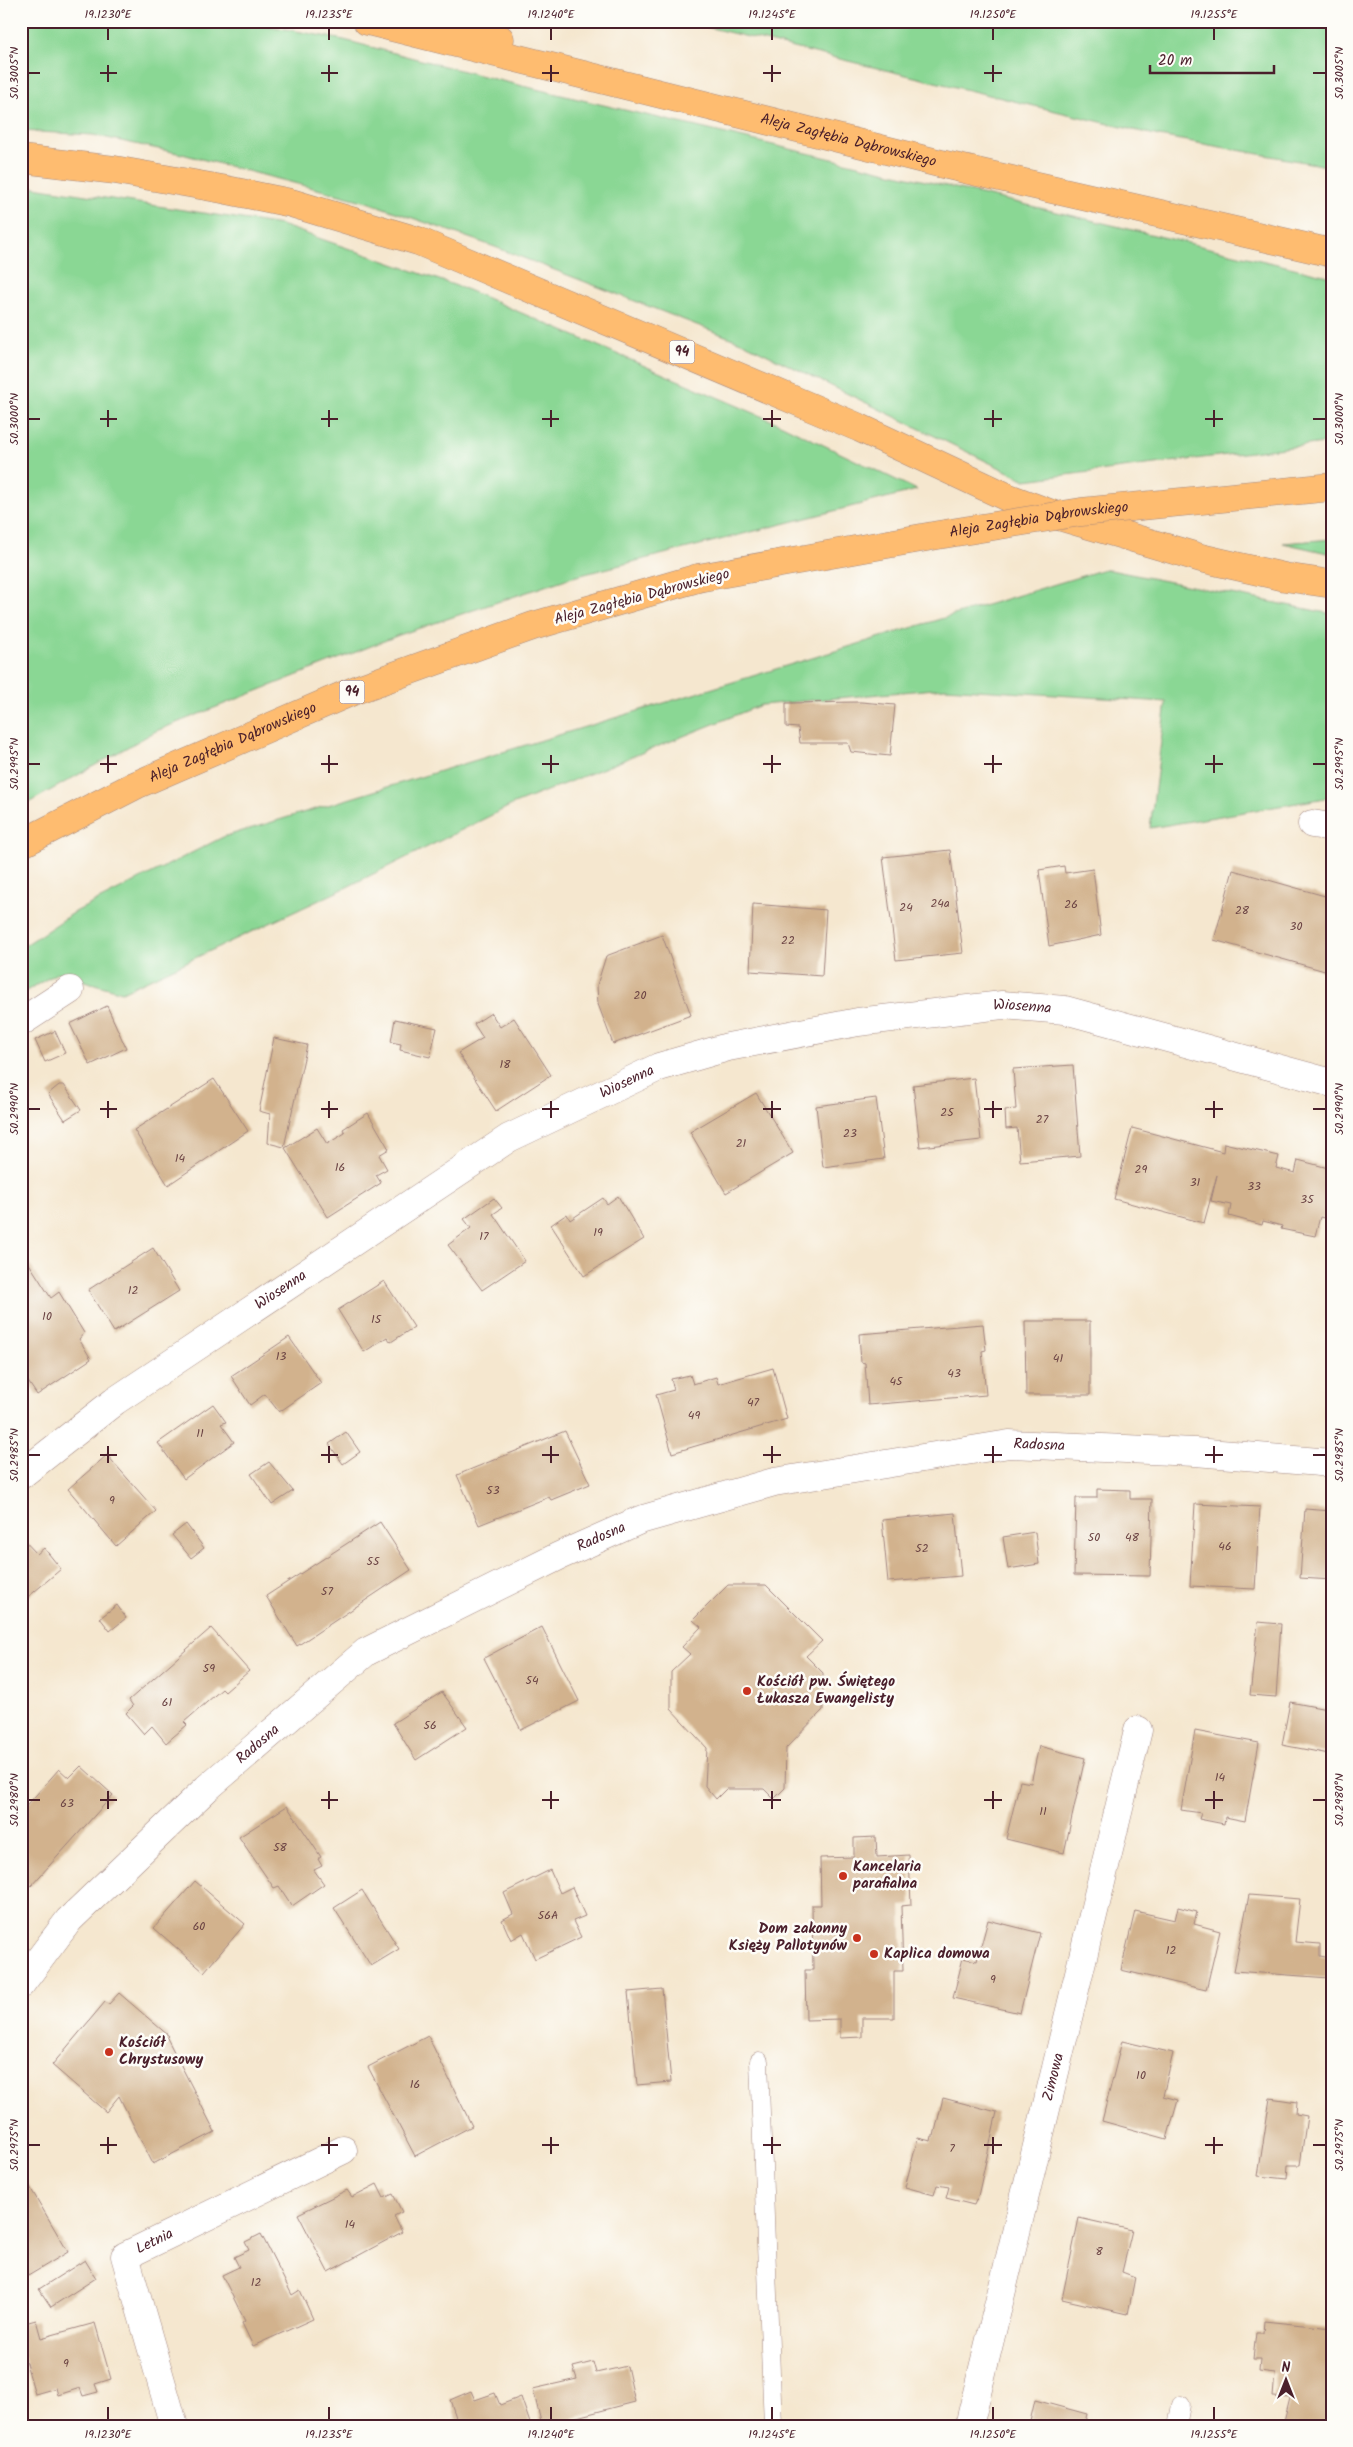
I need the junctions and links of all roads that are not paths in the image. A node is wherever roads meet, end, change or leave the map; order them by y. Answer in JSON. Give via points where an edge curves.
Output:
{"nodes":[{"id":1,"x":367,"y":21,"type":"edge"},
{"id":2,"x":456,"y":21,"type":"edge"},
{"id":3,"x":598,"y":80,"type":"junction"},
{"id":4,"x":21,"y":159,"type":"edge"},
{"id":5,"x":1332,"y":253,"type":"edge"},
{"id":6,"x":1332,"y":487,"type":"edge"},
{"id":7,"x":1332,"y":584,"type":"edge"},
{"id":8,"x":21,"y":844,"type":"edge"},
{"id":9,"x":70,"y":990,"type":"dead end"},
{"id":10,"x":21,"y":1022,"type":"edge"},
{"id":11,"x":1332,"y":1083,"type":"edge"},
{"id":12,"x":1332,"y":1463,"type":"edge"},
{"id":13,"x":21,"y":1475,"type":"edge"},
{"id":14,"x":1138,"y":1730,"type":"dead end"},
{"id":15,"x":21,"y":1984,"type":"edge"},
{"id":16,"x":759,"y":2061,"type":"dead end"},
{"id":17,"x":343,"y":2150,"type":"dead end"},
{"id":18,"x":1182,"y":2405,"type":"dead end"},
{"id":19,"x":174,"y":2426,"type":"edge"},
{"id":20,"x":773,"y":2426,"type":"edge"},
{"id":21,"x":970,"y":2426,"type":"edge"},
{"id":22,"x":1177,"y":2426,"type":"edge"}],
"edges":[{"from":1,"to":3,"type":"main road","name":"Aleja Zagłębia Dąbrowskiego"},
{"from":2,"to":3,"type":"main road"},
{"from":3,"to":5,"type":"main road","name":"Aleja Zagłębia Dąbrowskiego","via":[[951,166]]},
{"from":4,"to":7,"type":"main road","number":"94","via":[[115,170],[291,203],[418,240],[860,428],[1055,516],[1201,558]]},
{"from":6,"to":8,"type":"main road","name":"Aleja Zagłębia Dąbrowskiego","number":"94","bridge":true,"via":[[1081,512],[698,578],[533,626],[358,689],[136,786]]},
{"from":9,"to":10,"type":"street"},
{"from":11,"to":13,"type":"street","name":"Wiosenna","via":[[1065,1010],[1002,1005],[858,1022],[728,1046],[660,1067],[509,1138],[115,1401]]},
{"from":12,"to":15,"type":"street","name":"Radosna","via":[[1195,1452],[1009,1444],[774,1482],[640,1520],[559,1556],[366,1652],[207,1788],[69,1920]]},
{"from":14,"to":21,"type":"street","name":"Zimowa"},
{"from":16,"to":20,"type":"lane"},
{"from":17,"to":19,"type":"street","name":"Letnia","via":[[125,2256]]},
{"from":18,"to":22,"type":"lane"}]}
